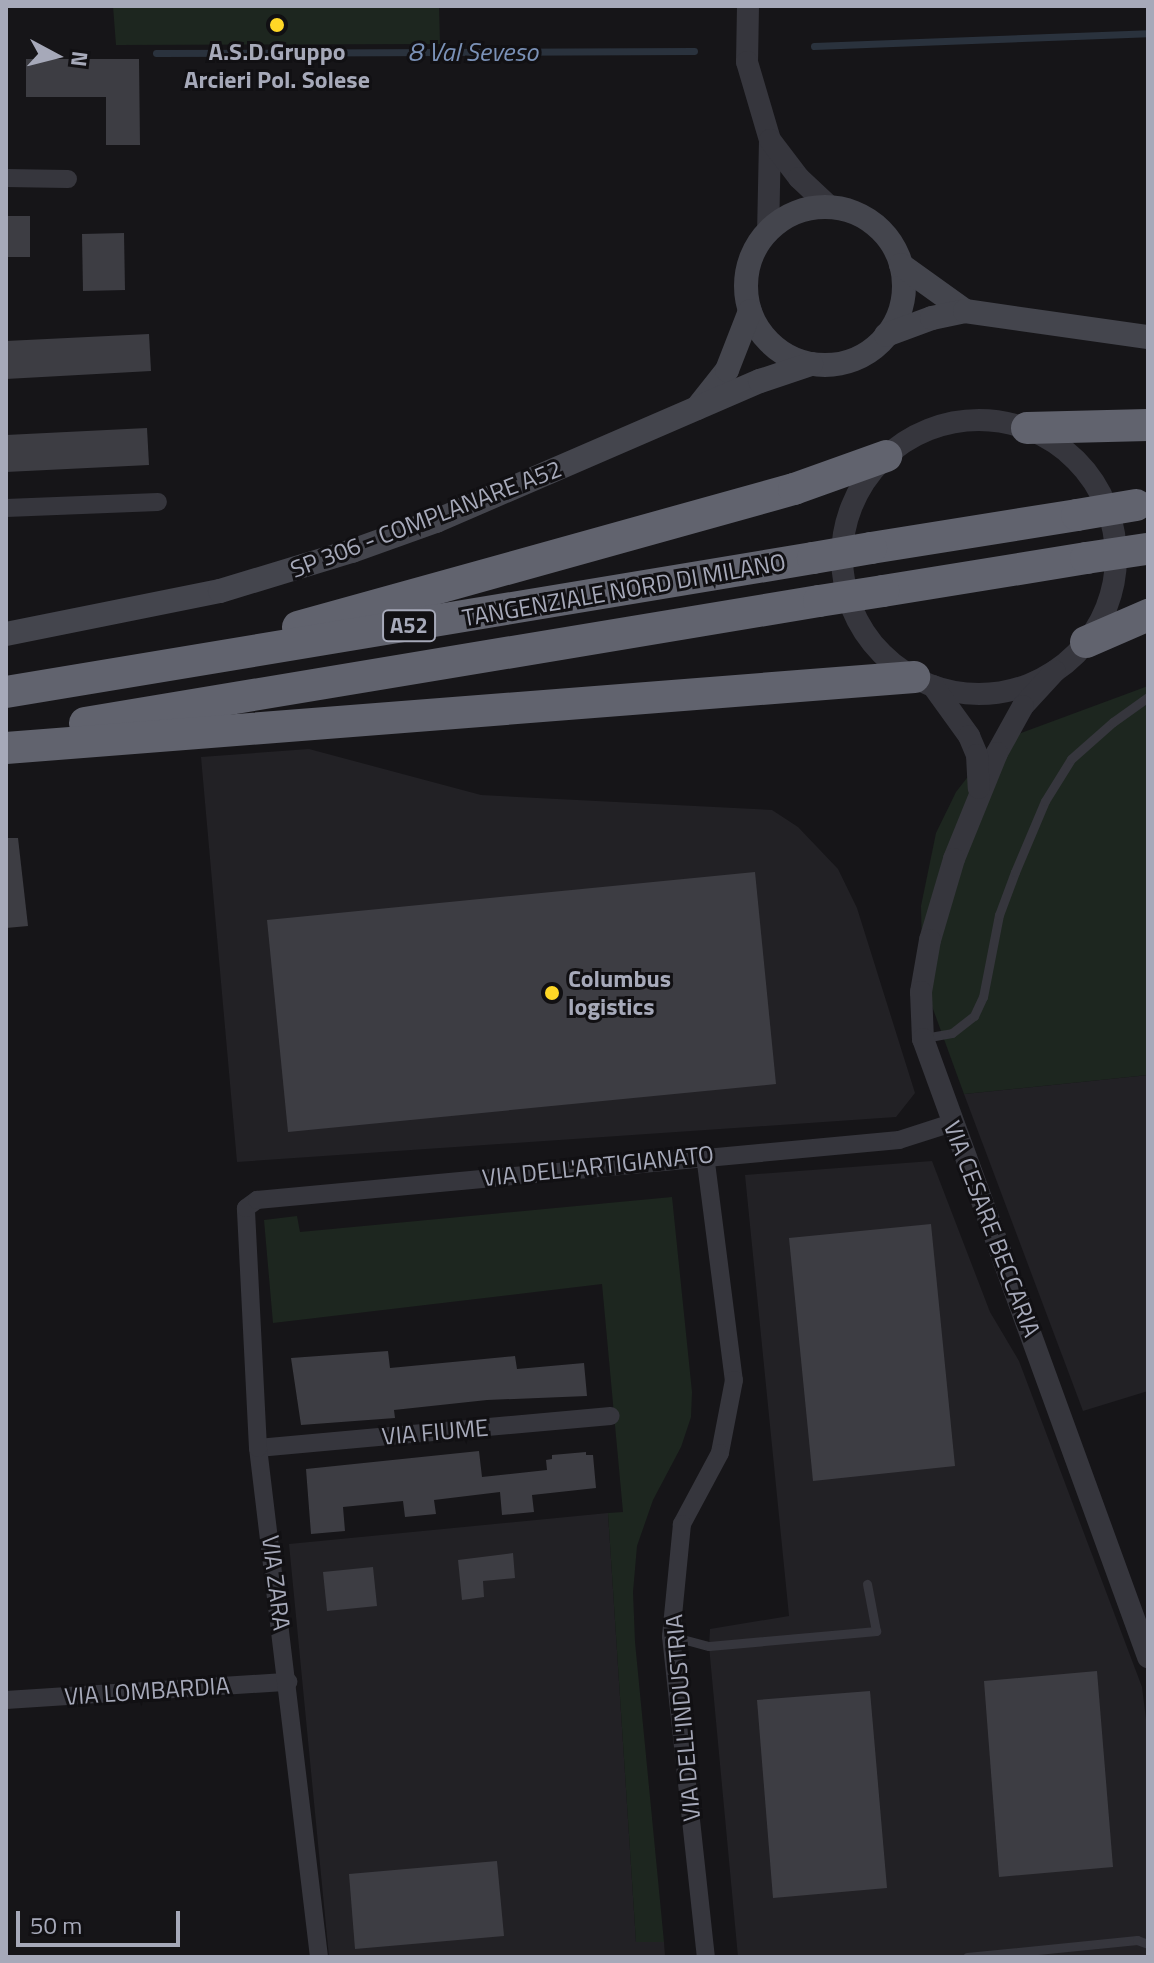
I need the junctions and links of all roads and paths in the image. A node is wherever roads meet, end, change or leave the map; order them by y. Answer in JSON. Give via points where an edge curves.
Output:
{"nodes":[{"id":1,"x":748,"y":6,"type":"edge"},
{"id":2,"x":770,"y":140,"type":"junction"},
{"id":3,"x":6,"y":178,"type":"edge"},
{"id":4,"x":68,"y":179,"type":"dead end"},
{"id":5,"x":831,"y":208,"type":"junction"},
{"id":6,"x":768,"y":232,"type":"junction"},
{"id":7,"x":901,"y":265,"type":"junction"},
{"id":8,"x":750,"y":311,"type":"junction"},
{"id":9,"x":965,"y":311,"type":"junction"},
{"id":10,"x":886,"y":335,"type":"junction"},
{"id":11,"x":1148,"y":337,"type":"edge"},
{"id":12,"x":811,"y":364,"type":"junction"},
{"id":13,"x":697,"y":408,"type":"junction"},
{"id":14,"x":1148,"y":425,"type":"edge"},
{"id":15,"x":1027,"y":428,"type":"junction"},
{"id":16,"x":886,"y":456,"type":"junction"},
{"id":17,"x":158,"y":502,"type":"dead end"},
{"id":18,"x":1142,"y":504,"type":"edge"},
{"id":19,"x":6,"y":508,"type":"edge"},
{"id":20,"x":1147,"y":549,"type":"edge"},
{"id":21,"x":1148,"y":615,"type":"edge"},
{"id":22,"x":6,"y":634,"type":"edge"},
{"id":23,"x":1086,"y":642,"type":"junction"},
{"id":24,"x":1055,"y":671,"type":"junction"},
{"id":25,"x":131,"y":673,"type":"junction"},
{"id":26,"x":923,"y":681,"type":"junction"},
{"id":27,"x":6,"y":692,"type":"edge"},
{"id":28,"x":1148,"y":697,"type":"edge"},
{"id":29,"x":6,"y":737,"type":"edge"},
{"id":30,"x":6,"y":748,"type":"edge"},
{"id":31,"x":980,"y":794,"type":"junction"},
{"id":32,"x":923,"y":1039,"type":"junction"},
{"id":33,"x":952,"y":1123,"type":"junction"},
{"id":34,"x":705,"y":1155,"type":"junction"},
{"id":35,"x":246,"y":1208,"type":"joint"},
{"id":36,"x":611,"y":1416,"type":"dead end"},
{"id":37,"x":258,"y":1448,"type":"junction"},
{"id":38,"x":867,"y":1584,"type":"dead end"},
{"id":39,"x":671,"y":1636,"type":"junction"},
{"id":40,"x":1148,"y":1657,"type":"edge"},
{"id":41,"x":288,"y":1682,"type":"junction"},
{"id":42,"x":6,"y":1700,"type":"edge"},
{"id":43,"x":1148,"y":1944,"type":"edge"},
{"id":44,"x":319,"y":1957,"type":"edge"},
{"id":45,"x":706,"y":1957,"type":"edge"},
{"id":46,"x":967,"y":1957,"type":"edge"}],
"edges":[{"from":1,"to":2,"type":"street","via":[[747,62]]},
{"from":2,"to":5,"type":"street"},
{"from":2,"to":6,"type":"street"},
{"from":3,"to":4,"type":"street"},
{"from":5,"to":6,"type":"main road","via":[[803,210]]},
{"from":5,"to":7,"type":"main road","via":[[875,225]]},
{"from":6,"to":8,"type":"main road","via":[[748,269]]},
{"from":7,"to":9,"type":"main road"},
{"from":7,"to":10,"type":"main road","via":[[900,309]]},
{"from":8,"to":12,"type":"main road","via":[[773,346]]},
{"from":8,"to":13,"type":"main road","via":[[727,370]]},
{"from":9,"to":10,"type":"main road"},
{"from":9,"to":11,"type":"main road"},
{"from":10,"to":12,"type":"main road","via":[[853,360]]},
{"from":12,"to":13,"type":"main road","name":"SP 306 - COMPLANARE A52"},
{"from":13,"to":22,"type":"main road","name":"SP 306 - COMPLANARE A52","via":[[436,521],[352,551],[220,591]]},
{"from":14,"to":15,"type":"highway"},
{"from":15,"to":16,"type":"street","via":[[964,420],[930,429]]},
{"from":15,"to":23,"type":"street","via":[[1058,445],[1087,473],[1113,528],[1112,588]]},
{"from":16,"to":25,"type":"highway","via":[[794,489]]},
{"from":16,"to":26,"type":"street","via":[[870,474],[849,516],[843,539],[846,587],[878,649]]},
{"from":17,"to":19,"type":"street"},
{"from":18,"to":25,"type":"highway","name":"TANGENZIALE NORD DI MILANO","number":"A52","bridge":true},
{"from":20,"to":29,"type":"highway","name":"TANGENZIALE NORD DI MILANO","number":"A52","bridge":true},
{"from":21,"to":23,"type":"highway"},
{"from":23,"to":24,"type":"street"},
{"from":24,"to":26,"type":"street","via":[[996,693],[974,694]]},
{"from":24,"to":31,"type":"street","name":"VIA CESARE BECCARIA","via":[[1023,706]]},
{"from":25,"to":27,"type":"highway","name":"TANGENZIALE NORD DI MILANO","number":"A52"},
{"from":26,"to":30,"type":"highway"},
{"from":26,"to":31,"type":"street","name":"VIA CESARE BECCARIA","via":[[953,710],[973,745]]},
{"from":28,"to":32,"type":"lane","via":[[1071,759],[1045,801],[999,915],[983,997],[974,1016],[952,1033]]},
{"from":31,"to":32,"type":"street","name":"VIA CESARE BECCARIA","via":[[933,927],[921,992]]},
{"from":32,"to":33,"type":"street","name":"VIA CESARE BECCARIA"},
{"from":33,"to":34,"type":"street","name":"VIA DELL'ARTIGIANATO","via":[[899,1140]]},
{"from":33,"to":40,"type":"street","name":"VIA CESARE BECCARIA"},
{"from":34,"to":35,"type":"street","name":"VIA DELL'ARTIGIANATO","via":[[257,1200]]},
{"from":34,"to":39,"type":"street","name":"VIA DELL'INDUSTRIA","via":[[734,1380],[720,1453],[682,1524]]},
{"from":35,"to":37,"type":"street","name":"VIA ZARA"},
{"from":36,"to":37,"type":"street","name":"VIA FIUME"},
{"from":37,"to":41,"type":"street","name":"VIA ZARA"},
{"from":38,"to":39,"type":"lane","via":[[876,1631],[709,1646]]},
{"from":39,"to":45,"type":"street","name":"VIA DELL'INDUSTRIA"},
{"from":41,"to":42,"type":"street","name":"VIA LOMBARDIA"},
{"from":41,"to":44,"type":"street","name":"VIA ZARA"},
{"from":43,"to":46,"type":"lane","via":[[1137,1940]]}]}
